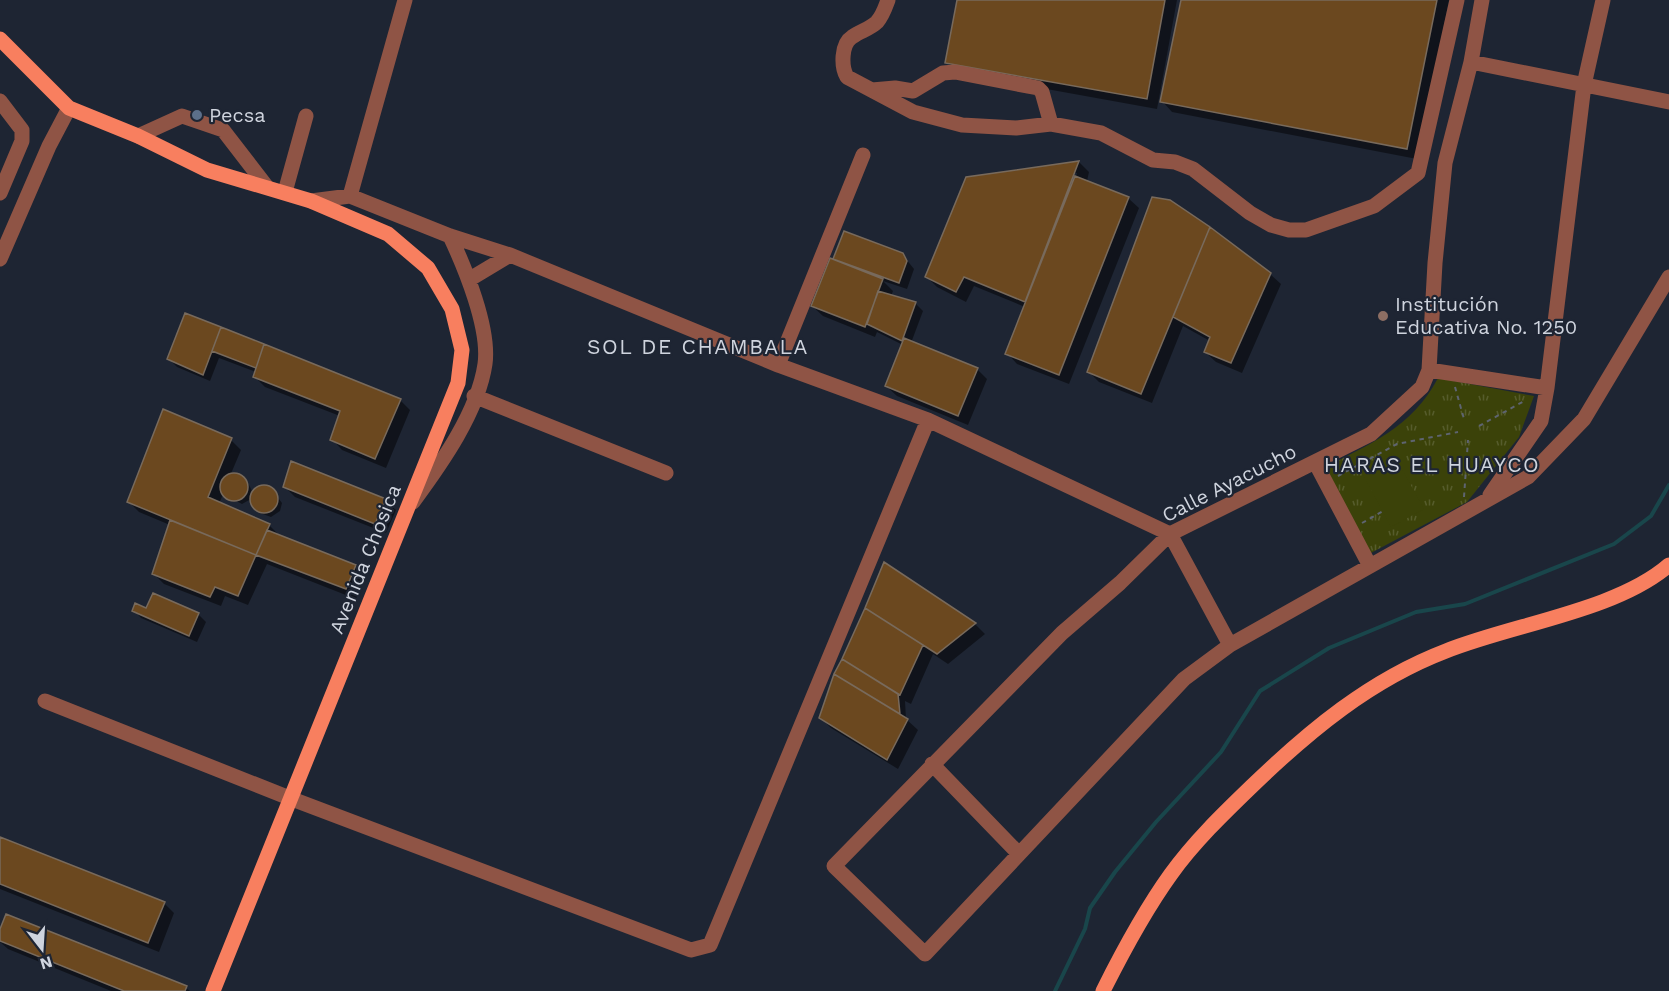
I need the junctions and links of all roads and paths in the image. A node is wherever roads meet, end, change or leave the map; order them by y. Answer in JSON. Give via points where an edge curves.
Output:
{"nodes":[{"id":1,"x":405,"y":0,"type":"edge"},
{"id":2,"x":888,"y":0,"type":"edge"},
{"id":3,"x":1457,"y":0,"type":"edge"},
{"id":4,"x":1482,"y":0,"type":"edge"},
{"id":5,"x":1603,"y":0,"type":"edge"},
{"id":6,"x":0,"y":39,"type":"edge"},
{"id":7,"x":1471,"y":62,"type":"junction"},
{"id":8,"x":1584,"y":85,"type":"junction"},
{"id":9,"x":918,"y":87,"type":"junction"},
{"id":10,"x":872,"y":90,"type":"junction"},
{"id":11,"x":0,"y":101,"type":"edge"},
{"id":12,"x":1669,"y":102,"type":"edge"},
{"id":13,"x":69,"y":108,"type":"junction"},
{"id":14,"x":913,"y":112,"type":"junction"},
{"id":15,"x":306,"y":116,"type":"dead end"},
{"id":16,"x":1051,"y":124,"type":"junction"},
{"id":17,"x":138,"y":136,"type":"junction"},
{"id":18,"x":863,"y":155,"type":"dead end"},
{"id":19,"x":267,"y":187,"type":"junction"},
{"id":20,"x":285,"y":192,"type":"junction"},
{"id":21,"x":0,"y":193,"type":"edge"},
{"id":22,"x":350,"y":196,"type":"junction"},
{"id":23,"x":310,"y":201,"type":"junction"},
{"id":24,"x":450,"y":236,"type":"junction"},
{"id":25,"x":510,"y":255,"type":"junction"},
{"id":26,"x":0,"y":259,"type":"edge"},
{"id":27,"x":1669,"y":277,"type":"edge"},
{"id":28,"x":470,"y":279,"type":"junction"},
{"id":29,"x":778,"y":365,"type":"junction"},
{"id":30,"x":1430,"y":370,"type":"junction"},
{"id":31,"x":1451,"y":373,"type":"junction"},
{"id":32,"x":1547,"y":388,"type":"junction"},
{"id":33,"x":474,"y":396,"type":"junction"},
{"id":34,"x":1464,"y":419,"type":"dead end"},
{"id":35,"x":928,"y":420,"type":"junction"},
{"id":36,"x":1479,"y":426,"type":"dead end"},
{"id":37,"x":1458,"y":432,"type":"dead end"},
{"id":38,"x":1468,"y":440,"type":"dead end"},
{"id":39,"x":1315,"y":462,"type":"junction"},
{"id":40,"x":666,"y":473,"type":"dead end"},
{"id":41,"x":1326,"y":482,"type":"junction"},
{"id":42,"x":1487,"y":500,"type":"junction"},
{"id":43,"x":406,"y":512,"type":"junction"},
{"id":44,"x":1383,"y":512,"type":"dead end"},
{"id":45,"x":1462,"y":514,"type":"junction"},
{"id":46,"x":1351,"y":529,"type":"junction"},
{"id":47,"x":1170,"y":534,"type":"junction"},
{"id":48,"x":1669,"y":565,"type":"edge"},
{"id":49,"x":1370,"y":566,"type":"junction"},
{"id":50,"x":1230,"y":645,"type":"junction"},
{"id":51,"x":45,"y":701,"type":"dead end"},
{"id":52,"x":932,"y":764,"type":"junction"},
{"id":53,"x":292,"y":800,"type":"junction"},
{"id":54,"x":1019,"y":855,"type":"junction"},
{"id":55,"x":213,"y":991,"type":"edge"},
{"id":56,"x":1103,"y":991,"type":"edge"}],
"edges":[{"from":1,"to":22,"type":"street"},
{"from":2,"to":10,"type":"street","via":[[875,24],[847,42],[842,66],[847,77]]},
{"from":3,"to":16,"type":"street","via":[[1418,173],[1374,206],[1306,230],[1271,225],[1193,169],[1153,160],[1101,133]]},
{"from":4,"to":7,"type":"street"},
{"from":5,"to":8,"type":"street"},
{"from":6,"to":13,"type":"main road"},
{"from":7,"to":8,"type":"street"},
{"from":7,"to":30,"type":"street","via":[[1445,163]]},
{"from":8,"to":12,"type":"street"},
{"from":8,"to":32,"type":"street"},
{"from":9,"to":10,"type":"street","via":[[908,91]]},
{"from":9,"to":14,"type":"street"},
{"from":9,"to":16,"type":"street","via":[[948,71],[1038,88]]},
{"from":10,"to":14,"type":"street"},
{"from":11,"to":21,"type":"street","via":[[22,130],[22,141]]},
{"from":13,"to":17,"type":"main road","name":"Avenida Chosica"},
{"from":13,"to":26,"type":"street"},
{"from":14,"to":16,"type":"street","via":[[962,125],[1016,128]]},
{"from":15,"to":20,"type":"street"},
{"from":17,"to":19,"type":"main road","name":"Avenida Chosica","via":[[207,170]]},
{"from":17,"to":19,"type":"street","via":[[182,116],[223,130]]},
{"from":18,"to":29,"type":"street"},
{"from":19,"to":20,"type":"main road","name":"Avenida Chosica"},
{"from":20,"to":23,"type":"main road","name":"Avenida Chosica"},
{"from":22,"to":23,"type":"street"},
{"from":22,"to":24,"type":"street"},
{"from":23,"to":43,"type":"main road","name":"Avenida Chosica","via":[[388,234],[428,268],[452,309],[462,350],[458,383]]},
{"from":24,"to":25,"type":"street"},
{"from":24,"to":28,"type":"street"},
{"from":25,"to":28,"type":"street"},
{"from":25,"to":29,"type":"street"},
{"from":27,"to":42,"type":"street","via":[[1584,419],[1528,477]]},
{"from":28,"to":33,"type":"street","via":[[485,363]]},
{"from":29,"to":35,"type":"street"},
{"from":30,"to":31,"type":"street"},
{"from":30,"to":39,"type":"street","name":"Calle Ayacucho","via":[[1422,387],[1371,434]]},
{"from":31,"to":32,"type":"street"},
{"from":31,"to":34,"type":"path"},
{"from":32,"to":36,"type":"path"},
{"from":32,"to":42,"type":"street","via":[[1541,421]]},
{"from":33,"to":40,"type":"street"},
{"from":33,"to":43,"type":"street","via":[[452,448]]},
{"from":35,"to":47,"type":"street"},
{"from":35,"to":53,"type":"street","via":[[710,945],[691,950]]},
{"from":37,"to":41,"type":"path","via":[[1397,444]]},
{"from":38,"to":45,"type":"path"},
{"from":39,"to":41,"type":"street"},
{"from":39,"to":47,"type":"street","name":"Calle Ayacucho"},
{"from":41,"to":46,"type":"street"},
{"from":42,"to":45,"type":"street"},
{"from":43,"to":53,"type":"main road","name":"Avenida Chosica"},
{"from":44,"to":46,"type":"path"},
{"from":45,"to":49,"type":"street"},
{"from":46,"to":49,"type":"street"},
{"from":47,"to":50,"type":"street"},
{"from":47,"to":52,"type":"street","name":"Calle Ayacucho","via":[[1120,584],[1062,633]]},
{"from":48,"to":56,"type":"main road","via":[[1635,589],[1445,651],[1345,704],[1223,814],[1172,873],[1126,945]]},
{"from":49,"to":50,"type":"street"},
{"from":50,"to":54,"type":"street","via":[[1184,679]]},
{"from":51,"to":53,"type":"street"},
{"from":52,"to":54,"type":"street"},
{"from":52,"to":54,"type":"street","name":"Calle Ayacucho","via":[[834,866],[925,954]]},
{"from":53,"to":55,"type":"main road","name":"Avenida Chosica"}]}
